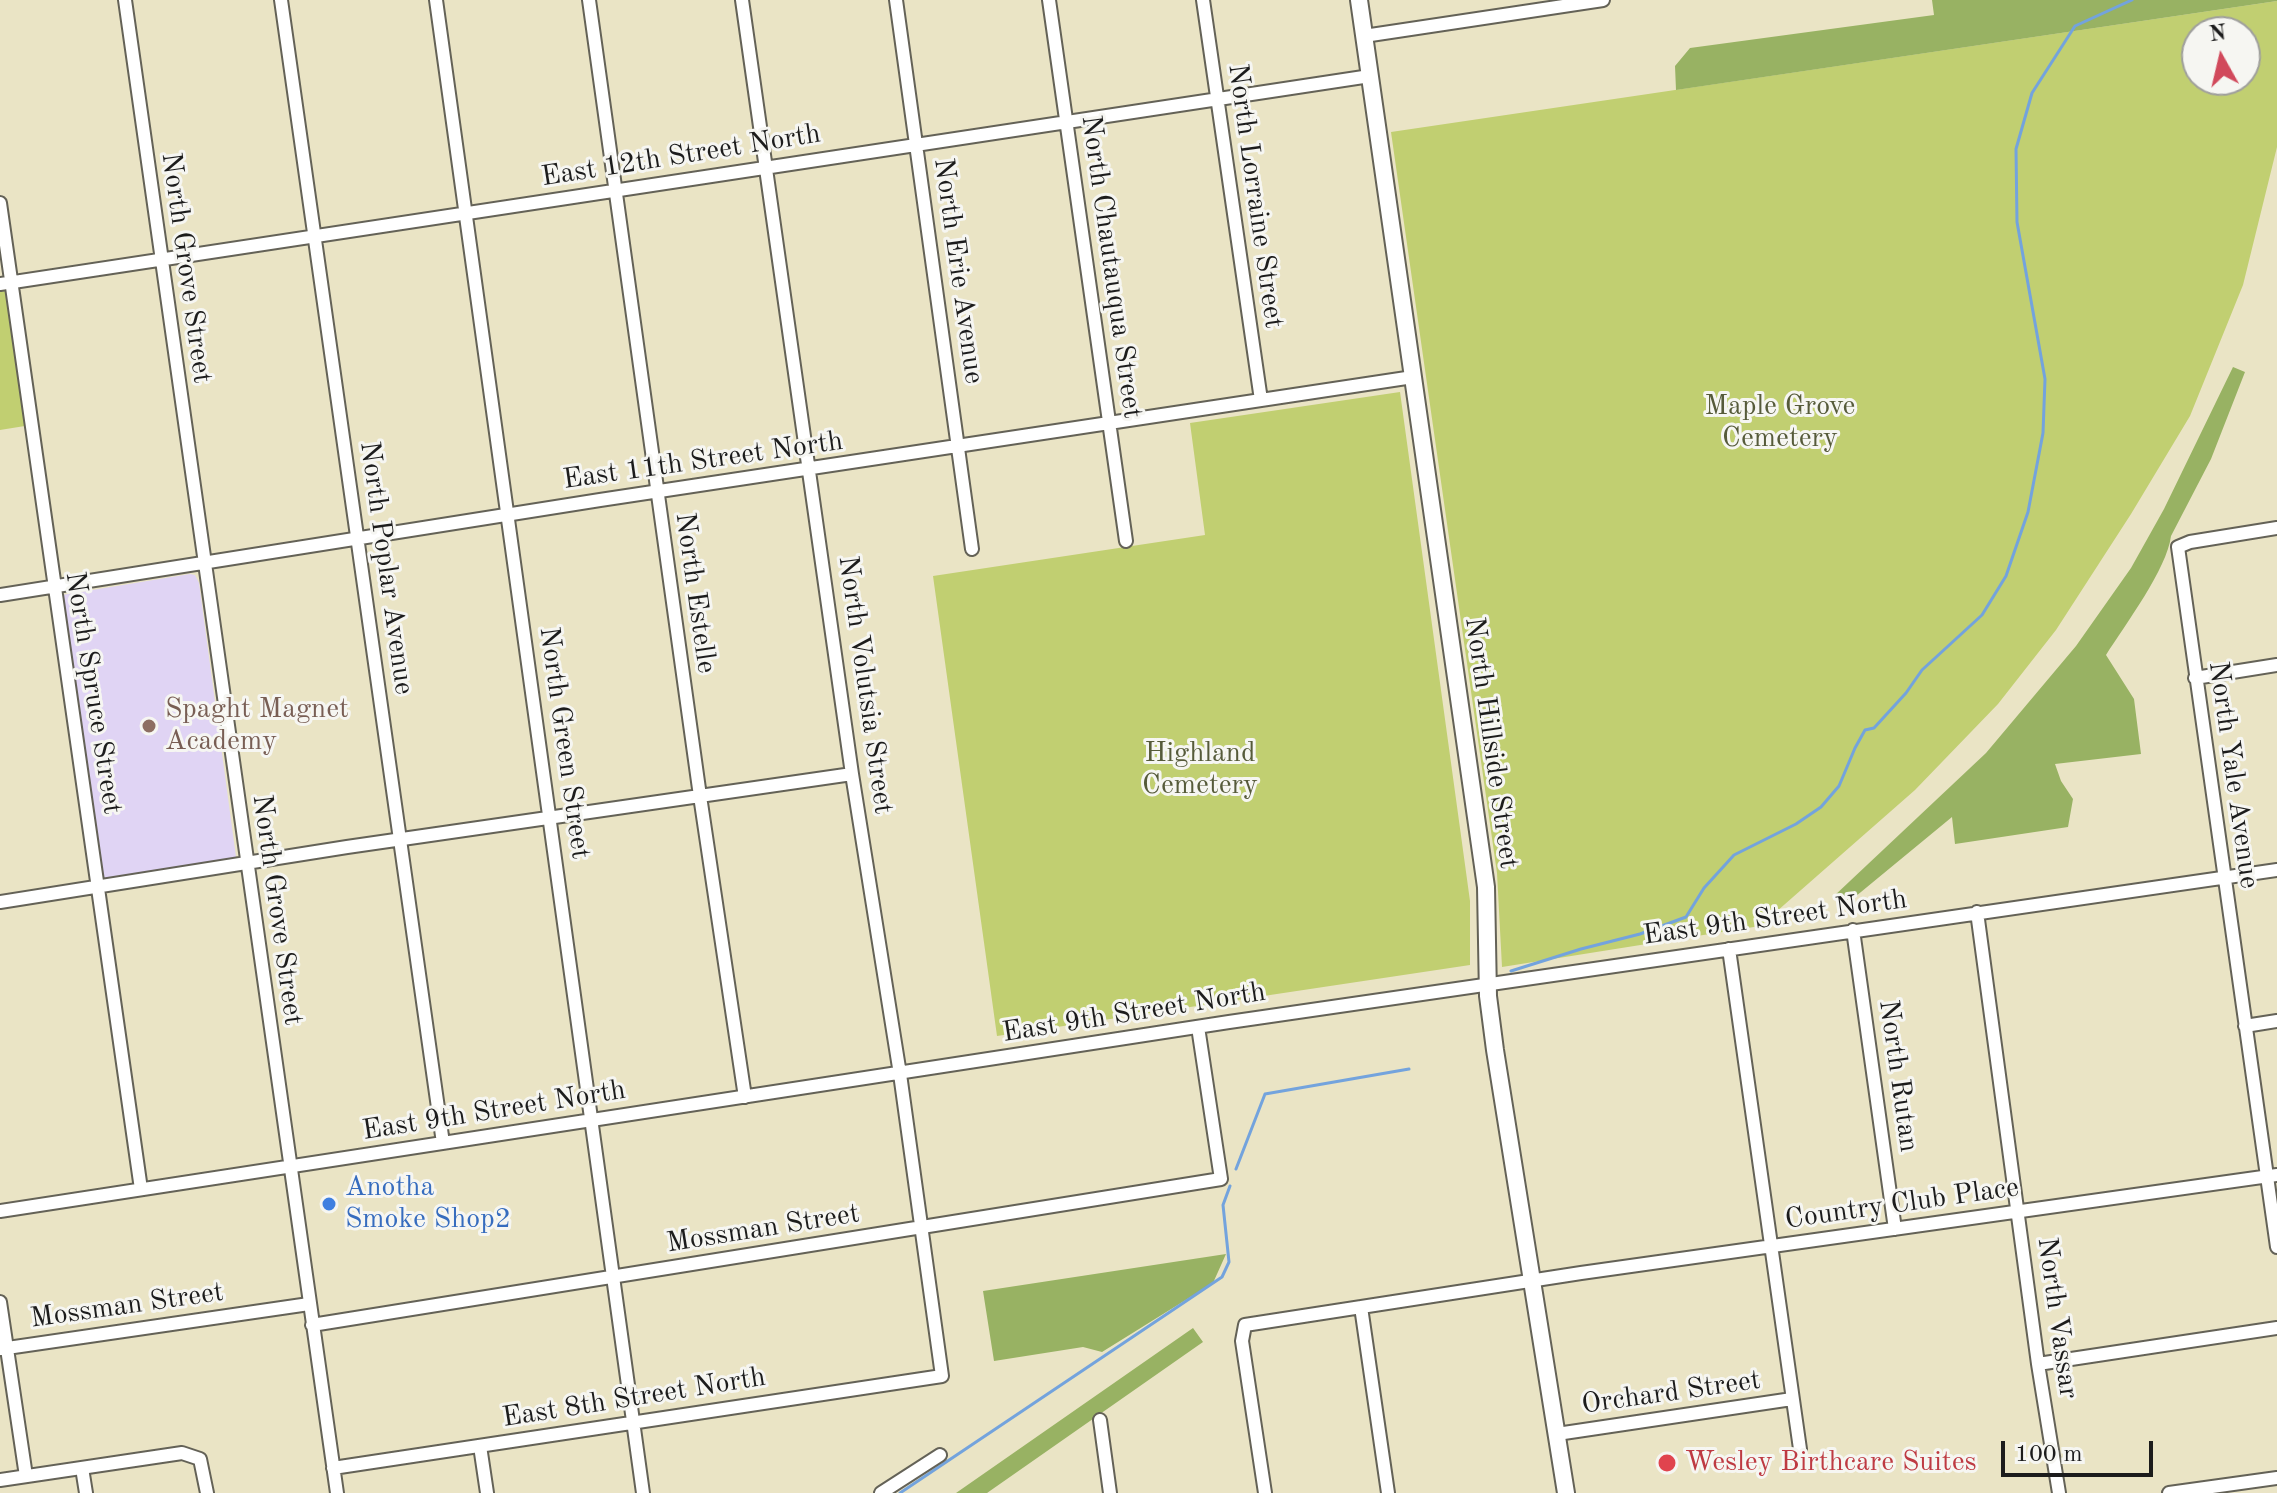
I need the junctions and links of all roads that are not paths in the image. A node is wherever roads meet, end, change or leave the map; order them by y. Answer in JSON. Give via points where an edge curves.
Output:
{"nodes":[{"id":1,"x":125,"y":0,"type":"edge"},
{"id":2,"x":281,"y":0,"type":"edge"},
{"id":3,"x":436,"y":0,"type":"edge"},
{"id":4,"x":589,"y":0,"type":"edge"},
{"id":5,"x":742,"y":0,"type":"edge"},
{"id":6,"x":896,"y":0,"type":"edge"},
{"id":7,"x":1049,"y":0,"type":"edge"},
{"id":8,"x":1203,"y":0,"type":"edge"},
{"id":9,"x":1359,"y":0,"type":"edge"},
{"id":10,"x":1603,"y":0,"type":"edge"},
{"id":11,"x":1530,"y":5,"type":"edge"},
{"id":12,"x":1364,"y":36,"type":"junction"},
{"id":13,"x":1370,"y":76,"type":"junction"},
{"id":14,"x":1217,"y":100,"type":"junction"},
{"id":15,"x":1066,"y":122,"type":"junction"},
{"id":16,"x":917,"y":144,"type":"junction"},
{"id":17,"x":767,"y":167,"type":"junction"},
{"id":18,"x":615,"y":190,"type":"junction"},
{"id":19,"x":0,"y":203,"type":"edge"},
{"id":20,"x":466,"y":213,"type":"junction"},
{"id":21,"x":314,"y":236,"type":"junction"},
{"id":22,"x":160,"y":259,"type":"junction"},
{"id":23,"x":6,"y":283,"type":"edge"},
{"id":24,"x":1413,"y":377,"type":"junction"},
{"id":25,"x":1261,"y":400,"type":"junction"},
{"id":26,"x":1108,"y":423,"type":"junction"},
{"id":27,"x":958,"y":446,"type":"junction"},
{"id":28,"x":809,"y":469,"type":"junction"},
{"id":29,"x":657,"y":492,"type":"junction"},
{"id":30,"x":506,"y":515,"type":"junction"},
{"id":31,"x":2277,"y":528,"type":"edge"},
{"id":32,"x":357,"y":538,"type":"junction"},
{"id":33,"x":1126,"y":541,"type":"dead end"},
{"id":34,"x":972,"y":549,"type":"dead end"},
{"id":35,"x":203,"y":562,"type":"junction"},
{"id":36,"x":53,"y":586,"type":"junction"},
{"id":37,"x":0,"y":595,"type":"edge"},
{"id":38,"x":2277,"y":665,"type":"edge"},
{"id":39,"x":2195,"y":678,"type":"junction"},
{"id":40,"x":852,"y":774,"type":"junction"},
{"id":41,"x":700,"y":796,"type":"junction"},
{"id":42,"x":551,"y":818,"type":"junction"},
{"id":43,"x":399,"y":840,"type":"junction"},
{"id":44,"x":246,"y":863,"type":"junction"},
{"id":45,"x":2277,"y":870,"type":"edge"},
{"id":46,"x":2224,"y":878,"type":"junction"},
{"id":47,"x":98,"y":886,"type":"junction"},
{"id":48,"x":0,"y":902,"type":"edge"},
{"id":49,"x":1977,"y":912,"type":"junction"},
{"id":50,"x":1853,"y":930,"type":"junction"},
{"id":51,"x":1729,"y":949,"type":"junction"},
{"id":52,"x":1487,"y":984,"type":"junction"},
{"id":53,"x":2277,"y":1021,"type":"edge"},
{"id":54,"x":2245,"y":1026,"type":"junction"},
{"id":55,"x":1198,"y":1027,"type":"junction"},
{"id":56,"x":900,"y":1074,"type":"junction"},
{"id":57,"x":745,"y":1097,"type":"junction"},
{"id":58,"x":591,"y":1121,"type":"junction"},
{"id":59,"x":443,"y":1143,"type":"junction"},
{"id":60,"x":289,"y":1167,"type":"junction"},
{"id":61,"x":2272,"y":1175,"type":"edge"},
{"id":62,"x":141,"y":1189,"type":"junction"},
{"id":63,"x":0,"y":1211,"type":"edge"},
{"id":64,"x":2017,"y":1212,"type":"junction"},
{"id":65,"x":921,"y":1228,"type":"junction"},
{"id":66,"x":1895,"y":1229,"type":"junction"},
{"id":67,"x":1771,"y":1246,"type":"junction"},
{"id":68,"x":2277,"y":1247,"type":"edge"},
{"id":69,"x":612,"y":1277,"type":"junction"},
{"id":70,"x":1533,"y":1280,"type":"junction"},
{"id":71,"x":0,"y":1302,"type":"edge"},
{"id":72,"x":309,"y":1304,"type":"junction"},
{"id":73,"x":1361,"y":1307,"type":"junction"},
{"id":74,"x":312,"y":1325,"type":"junction"},
{"id":75,"x":2277,"y":1328,"type":"edge"},
{"id":76,"x":4,"y":1349,"type":"edge"},
{"id":77,"x":2038,"y":1364,"type":"junction"},
{"id":78,"x":942,"y":1376,"type":"joint"},
{"id":79,"x":1792,"y":1399,"type":"junction"},
{"id":80,"x":1100,"y":1420,"type":"dead end"},
{"id":81,"x":633,"y":1423,"type":"junction"},
{"id":82,"x":1557,"y":1434,"type":"junction"},
{"id":83,"x":480,"y":1446,"type":"junction"},
{"id":84,"x":1800,"y":1449,"type":"dead end"},
{"id":85,"x":934,"y":1458,"type":"dead end"},
{"id":86,"x":82,"y":1468,"type":"junction"},
{"id":87,"x":333,"y":1468,"type":"junction"},
{"id":88,"x":26,"y":1476,"type":"junction"},
{"id":89,"x":2277,"y":1478,"type":"edge"},
{"id":90,"x":0,"y":1480,"type":"edge"},
{"id":91,"x":86,"y":1493,"type":"edge"},
{"id":92,"x":207,"y":1493,"type":"edge"},
{"id":93,"x":337,"y":1493,"type":"edge"},
{"id":94,"x":487,"y":1493,"type":"edge"},
{"id":95,"x":643,"y":1493,"type":"edge"},
{"id":96,"x":881,"y":1493,"type":"edge"},
{"id":97,"x":1110,"y":1493,"type":"edge"},
{"id":98,"x":1265,"y":1493,"type":"edge"},
{"id":99,"x":1388,"y":1493,"type":"edge"},
{"id":100,"x":1566,"y":1493,"type":"edge"},
{"id":101,"x":2059,"y":1493,"type":"edge"},
{"id":102,"x":2169,"y":1493,"type":"edge"}],
"edges":[{"from":1,"to":22,"type":"street","name":"North Grove Street"},
{"from":2,"to":21,"type":"street","name":"North Poplar Avenue"},
{"from":3,"to":20,"type":"street","name":"North Green Street"},
{"from":4,"to":18,"type":"street","name":"North Estelle"},
{"from":5,"to":17,"type":"street","name":"North Volutsia Street"},
{"from":6,"to":16,"type":"street","name":"North Erie Avenue"},
{"from":7,"to":15,"type":"street","name":"North Chautauqua Street"},
{"from":8,"to":14,"type":"street","name":"North Lorraine Street"},
{"from":9,"to":12,"type":"main road","name":"North Hillside Street"},
{"from":10,"to":11,"type":"street"},
{"from":11,"to":12,"type":"street"},
{"from":12,"to":13,"type":"main road","name":"North Hillside Street"},
{"from":13,"to":14,"type":"street","name":"East 12th Street North"},
{"from":13,"to":24,"type":"main road","name":"North Hillside Street"},
{"from":14,"to":15,"type":"street","name":"East 12th Street North"},
{"from":14,"to":25,"type":"street","name":"North Lorraine Street"},
{"from":15,"to":16,"type":"street","name":"East 12th Street North"},
{"from":15,"to":26,"type":"street","name":"North Chautauqua Street"},
{"from":16,"to":17,"type":"street","name":"East 12th Street North"},
{"from":16,"to":27,"type":"street","name":"North Erie Avenue"},
{"from":17,"to":18,"type":"street","name":"East 12th Street North"},
{"from":17,"to":28,"type":"street","name":"North Volutsia Street"},
{"from":18,"to":20,"type":"street","name":"East 12th Street North"},
{"from":18,"to":29,"type":"street","name":"North Estelle"},
{"from":19,"to":23,"type":"street","name":"North Spruce Street"},
{"from":20,"to":21,"type":"street","name":"East 12th Street North"},
{"from":20,"to":30,"type":"street","name":"North Green Street"},
{"from":21,"to":22,"type":"street","name":"East 12th Street North"},
{"from":21,"to":32,"type":"street","name":"North Poplar Avenue"},
{"from":22,"to":23,"type":"street","name":"East 12th Street North"},
{"from":22,"to":35,"type":"street","name":"North Grove Street"},
{"from":23,"to":36,"type":"street","name":"North Spruce Street"},
{"from":24,"to":25,"type":"street","name":"East 11th Street North"},
{"from":24,"to":52,"type":"main road","name":"North Hillside Street","via":[[1486,887]]},
{"from":25,"to":26,"type":"street","name":"East 11th Street North"},
{"from":26,"to":27,"type":"street","name":"East 11th Street North"},
{"from":26,"to":33,"type":"street","name":"North Chautauqua Street"},
{"from":27,"to":28,"type":"street","name":"East 11th Street North"},
{"from":27,"to":34,"type":"street","name":"North Erie Avenue"},
{"from":28,"to":29,"type":"street","name":"East 11th Street North"},
{"from":28,"to":40,"type":"street","name":"North Volutsia Street"},
{"from":29,"to":30,"type":"street","name":"East 11th Street North"},
{"from":29,"to":41,"type":"street","name":"North Estelle"},
{"from":30,"to":32,"type":"street","name":"East 11th Street North"},
{"from":30,"to":42,"type":"street","name":"North Green Street"},
{"from":31,"to":39,"type":"street","name":"North Yale Avenue","via":[[2178,547]]},
{"from":32,"to":35,"type":"street","name":"East 11th Street North"},
{"from":32,"to":43,"type":"street","name":"North Poplar Avenue"},
{"from":35,"to":36,"type":"street","name":"East 11th Street North"},
{"from":35,"to":44,"type":"street","name":"North Grove Street"},
{"from":36,"to":37,"type":"street","name":"East 11th Street North"},
{"from":36,"to":47,"type":"street","name":"North Spruce Street"},
{"from":38,"to":39,"type":"street"},
{"from":39,"to":46,"type":"street","name":"North Yale Avenue"},
{"from":40,"to":41,"type":"street"},
{"from":40,"to":56,"type":"street","name":"North Volutsia Street"},
{"from":41,"to":42,"type":"street"},
{"from":41,"to":57,"type":"street","name":"North Estelle"},
{"from":42,"to":43,"type":"street"},
{"from":42,"to":58,"type":"street","name":"North Green Street"},
{"from":43,"to":44,"type":"street"},
{"from":43,"to":59,"type":"street","name":"North Poplar Avenue"},
{"from":44,"to":47,"type":"street"},
{"from":44,"to":60,"type":"street","name":"North Grove Street"},
{"from":45,"to":46,"type":"street","name":"East 9th Street North"},
{"from":46,"to":49,"type":"street","name":"East 9th Street North"},
{"from":46,"to":54,"type":"street","name":"North Yale Avenue"},
{"from":47,"to":48,"type":"street"},
{"from":47,"to":62,"type":"street","name":"North Spruce Street"},
{"from":49,"to":50,"type":"street","name":"East 9th Street North"},
{"from":49,"to":64,"type":"street","name":"North Vassar"},
{"from":50,"to":51,"type":"street","name":"East 9th Street North"},
{"from":50,"to":66,"type":"street","name":"North Rutan"},
{"from":51,"to":52,"type":"street","name":"East 9th Street North"},
{"from":51,"to":67,"type":"street"},
{"from":52,"to":55,"type":"street","name":"East 9th Street North"},
{"from":52,"to":70,"type":"main road","name":"North Hillside Street"},
{"from":53,"to":54,"type":"street"},
{"from":54,"to":61,"type":"street","name":"North Yale Avenue"},
{"from":55,"to":56,"type":"street","name":"East 9th Street North"},
{"from":55,"to":65,"type":"street","name":"Mossman Street","via":[[1221,1179]]},
{"from":56,"to":57,"type":"street","name":"East 9th Street North"},
{"from":56,"to":65,"type":"street","name":"North Volutsia Street"},
{"from":57,"to":58,"type":"street","name":"East 9th Street North"},
{"from":58,"to":59,"type":"street","name":"East 9th Street North"},
{"from":58,"to":69,"type":"street","name":"North Green Street"},
{"from":59,"to":60,"type":"street","name":"East 9th Street North"},
{"from":60,"to":62,"type":"street","name":"East 9th Street North"},
{"from":60,"to":72,"type":"street","name":"North Grove Street"},
{"from":61,"to":64,"type":"street","name":"Country Club Place"},
{"from":61,"to":68,"type":"street","name":"North Yale Avenue"},
{"from":62,"to":63,"type":"street","name":"East 9th Street North"},
{"from":64,"to":66,"type":"street","name":"Country Club Place"},
{"from":64,"to":77,"type":"street","name":"North Vassar"},
{"from":65,"to":69,"type":"street","name":"Mossman Street"},
{"from":65,"to":78,"type":"street","name":"North Volutsia Street"},
{"from":66,"to":67,"type":"street","name":"Country Club Place"},
{"from":67,"to":70,"type":"street","name":"Country Club Place"},
{"from":67,"to":79,"type":"street"},
{"from":69,"to":74,"type":"street","name":"Mossman Street"},
{"from":69,"to":81,"type":"street","name":"North Green Street"},
{"from":70,"to":73,"type":"street"},
{"from":70,"to":82,"type":"main road","name":"North Hillside Street"},
{"from":71,"to":76,"type":"street"},
{"from":72,"to":74,"type":"street","name":"North Grove Street"},
{"from":72,"to":76,"type":"street","name":"Mossman Street"},
{"from":73,"to":98,"type":"street","via":[[1245,1325],[1242,1341]]},
{"from":73,"to":99,"type":"street"},
{"from":74,"to":87,"type":"street","name":"North Grove Street"},
{"from":75,"to":77,"type":"street"},
{"from":76,"to":88,"type":"street"},
{"from":77,"to":101,"type":"street","name":"North Vassar"},
{"from":78,"to":81,"type":"street","name":"East 8th Street North"},
{"from":79,"to":82,"type":"street","name":"Orchard Street"},
{"from":79,"to":84,"type":"street"},
{"from":80,"to":97,"type":"street"},
{"from":81,"to":83,"type":"street","name":"East 8th Street North"},
{"from":81,"to":95,"type":"street","name":"North Green Street"},
{"from":82,"to":100,"type":"main road","name":"North Hillside Street"},
{"from":83,"to":87,"type":"street","name":"East 8th Street North"},
{"from":83,"to":94,"type":"street"},
{"from":85,"to":96,"type":"street"},
{"from":86,"to":88,"type":"street"},
{"from":86,"to":91,"type":"street"},
{"from":86,"to":92,"type":"street","via":[[192,1454],[200,1459]]},
{"from":87,"to":93,"type":"street","name":"North Grove Street"},
{"from":88,"to":90,"type":"street"},
{"from":89,"to":102,"type":"street"}]}
